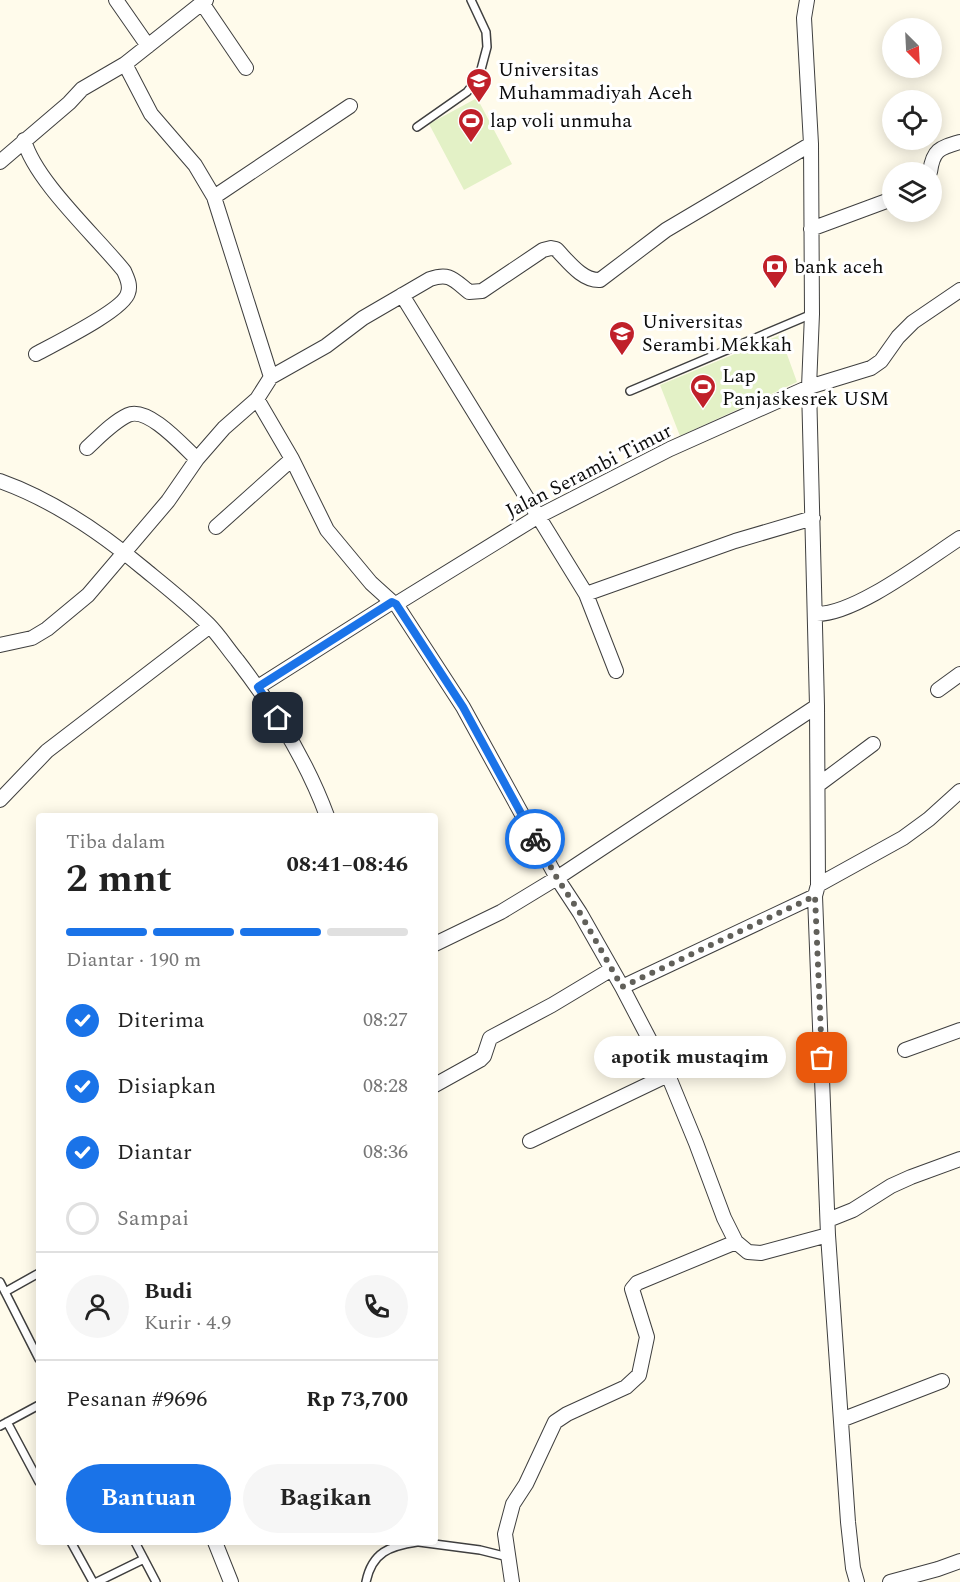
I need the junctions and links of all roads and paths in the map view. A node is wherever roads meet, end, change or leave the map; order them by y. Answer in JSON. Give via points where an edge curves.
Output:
{"nodes":[{"id":1,"x":116,"y":0,"type":"edge"},
{"id":2,"x":471,"y":0,"type":"edge"},
{"id":3,"x":807,"y":0,"type":"edge"},
{"id":4,"x":204,"y":1,"type":"edge"},
{"id":5,"x":148,"y":46,"type":"junction"},
{"id":6,"x":125,"y":64,"type":"junction"},
{"id":7,"x":246,"y":68,"type":"dead end"},
{"id":8,"x":350,"y":106,"type":"dead end"},
{"id":9,"x":417,"y":127,"type":"dead end"},
{"id":10,"x":24,"y":140,"type":"junction"},
{"id":11,"x":960,"y":142,"type":"edge"},
{"id":12,"x":811,"y":144,"type":"junction"},
{"id":13,"x":0,"y":162,"type":"edge"},
{"id":14,"x":932,"y":162,"type":"edge"},
{"id":15,"x":214,"y":197,"type":"junction"},
{"id":16,"x":882,"y":203,"type":"edge"},
{"id":17,"x":811,"y":230,"type":"junction"},
{"id":18,"x":960,"y":290,"type":"edge"},
{"id":19,"x":402,"y":296,"type":"junction"},
{"id":20,"x":812,"y":314,"type":"junction"},
{"id":21,"x":36,"y":354,"type":"dead end"},
{"id":22,"x":271,"y":377,"type":"junction"},
{"id":23,"x":809,"y":387,"type":"junction"},
{"id":24,"x":630,"y":391,"type":"dead end"},
{"id":25,"x":257,"y":399,"type":"junction"},
{"id":26,"x":87,"y":448,"type":"dead end"},
{"id":27,"x":197,"y":459,"type":"junction"},
{"id":28,"x":292,"y":459,"type":"junction"},
{"id":29,"x":0,"y":481,"type":"edge"},
{"id":30,"x":537,"y":517,"type":"junction"},
{"id":31,"x":813,"y":518,"type":"junction"},
{"id":32,"x":216,"y":527,"type":"dead end"},
{"id":33,"x":960,"y":538,"type":"edge"},
{"id":34,"x":124,"y":553,"type":"junction"},
{"id":35,"x":586,"y":594,"type":"junction"},
{"id":36,"x":394,"y":603,"type":"junction"},
{"id":37,"x":816,"y":614,"type":"junction"},
{"id":38,"x":210,"y":626,"type":"junction"},
{"id":39,"x":0,"y":645,"type":"edge"},
{"id":40,"x":616,"y":671,"type":"dead end"},
{"id":41,"x":960,"y":674,"type":"edge"},
{"id":42,"x":258,"y":687,"type":"junction"},
{"id":43,"x":938,"y":690,"type":"dead end"},
{"id":44,"x":817,"y":706,"type":"junction"},
{"id":45,"x":873,"y":744,"type":"dead end"},
{"id":46,"x":818,"y":784,"type":"junction"},
{"id":47,"x":960,"y":791,"type":"edge"},
{"id":48,"x":0,"y":800,"type":"edge"},
{"id":49,"x":326,"y":813,"type":"edge"},
{"id":50,"x":557,"y":878,"type":"junction"},
{"id":51,"x":817,"y":890,"type":"junction"},
{"id":52,"x":438,"y":943,"type":"edge"},
{"id":53,"x":612,"y":969,"type":"junction"},
{"id":54,"x":622,"y":987,"type":"junction"},
{"id":55,"x":960,"y":1030,"type":"edge"},
{"id":56,"x":906,"y":1050,"type":"dead end"},
{"id":57,"x":668,"y":1075,"type":"junction"},
{"id":58,"x":438,"y":1082,"type":"edge"},
{"id":59,"x":530,"y":1141,"type":"dead end"},
{"id":60,"x":960,"y":1159,"type":"edge"},
{"id":61,"x":828,"y":1220,"type":"junction"},
{"id":62,"x":828,"y":1235,"type":"junction"},
{"id":63,"x":736,"y":1242,"type":"junction"},
{"id":64,"x":36,"y":1275,"type":"edge"},
{"id":65,"x":0,"y":1282,"type":"edge"},
{"id":66,"x":5,"y":1292,"type":"junction"},
{"id":67,"x":36,"y":1353,"type":"edge"},
{"id":68,"x":942,"y":1381,"type":"dead end"},
{"id":69,"x":36,"y":1407,"type":"edge"},
{"id":70,"x":841,"y":1420,"type":"junction"},
{"id":71,"x":4,"y":1424,"type":"edge"},
{"id":72,"x":36,"y":1467,"type":"edge"},
{"id":73,"x":73,"y":1545,"type":"edge"},
{"id":74,"x":137,"y":1545,"type":"edge"},
{"id":75,"x":216,"y":1545,"type":"edge"},
{"id":76,"x":395,"y":1545,"type":"edge"},
{"id":77,"x":438,"y":1545,"type":"edge"},
{"id":78,"x":508,"y":1557,"type":"junction"},
{"id":79,"x":144,"y":1559,"type":"junction"},
{"id":80,"x":960,"y":1561,"type":"edge"},
{"id":81,"x":940,"y":1576,"type":"edge"},
{"id":82,"x":93,"y":1582,"type":"edge"},
{"id":83,"x":97,"y":1582,"type":"edge"},
{"id":84,"x":156,"y":1582,"type":"edge"},
{"id":85,"x":231,"y":1582,"type":"edge"},
{"id":86,"x":366,"y":1582,"type":"edge"},
{"id":87,"x":512,"y":1582,"type":"edge"},
{"id":88,"x":857,"y":1582,"type":"edge"},
{"id":89,"x":890,"y":1582,"type":"edge"}],
"edges":[{"from":1,"to":5,"type":"street"},
{"from":2,"to":9,"type":"lane","via":[[486,32],[487,47],[479,77],[467,92]]},
{"from":3,"to":12,"type":"street","via":[[804,18]]},
{"from":4,"to":5,"type":"street"},
{"from":4,"to":7,"type":"street"},
{"from":5,"to":6,"type":"street"},
{"from":6,"to":10,"type":"street","via":[[82,89]]},
{"from":6,"to":15,"type":"street","via":[[151,114],[195,165]]},
{"from":8,"to":15,"type":"street"},
{"from":10,"to":13,"type":"street"},
{"from":10,"to":21,"type":"street","via":[[30,158],[117,261],[129,284],[126,300],[108,314]]},
{"from":11,"to":14,"type":"street","via":[[943,147]]},
{"from":12,"to":17,"type":"street"},
{"from":12,"to":19,"type":"street","via":[[666,230],[600,280],[585,277],[551,248],[482,291],[469,292],[449,276],[440,275]]},
{"from":15,"to":22,"type":"street"},
{"from":16,"to":17,"type":"street"},
{"from":17,"to":20,"type":"street"},
{"from":18,"to":23,"type":"street","name":"Jalan Serambi Timur","via":[[913,322],[881,362]]},
{"from":19,"to":22,"type":"street"},
{"from":19,"to":30,"type":"street"},
{"from":20,"to":23,"type":"street"},
{"from":20,"to":24,"type":"lane"},
{"from":22,"to":25,"type":"street"},
{"from":23,"to":30,"type":"street","name":"Jalan Serambi Timur","via":[[670,449]]},
{"from":23,"to":31,"type":"street"},
{"from":25,"to":27,"type":"street"},
{"from":25,"to":28,"type":"street"},
{"from":26,"to":27,"type":"street","via":[[129,414],[139,414],[148,416]]},
{"from":27,"to":34,"type":"street"},
{"from":28,"to":32,"type":"street"},
{"from":28,"to":36,"type":"street","via":[[332,536],[371,583]]},
{"from":29,"to":34,"type":"street","via":[[63,511]]},
{"from":30,"to":35,"type":"street"},
{"from":30,"to":36,"type":"street","name":"Jalan Serambi Timur"},
{"from":31,"to":35,"type":"street"},
{"from":31,"to":37,"type":"street"},
{"from":33,"to":37,"type":"street","via":[[889,585],[833,613]]},
{"from":34,"to":38,"type":"street"},
{"from":34,"to":39,"type":"street","via":[[88,595],[47,628],[32,638]]},
{"from":35,"to":40,"type":"street"},
{"from":36,"to":42,"type":"street","name":"Jalan Serambi Timur"},
{"from":36,"to":50,"type":"street","via":[[463,707]]},
{"from":37,"to":44,"type":"street"},
{"from":38,"to":42,"type":"street"},
{"from":38,"to":48,"type":"street","via":[[47,751]]},
{"from":41,"to":43,"type":"street"},
{"from":42,"to":49,"type":"street","via":[[289,733]]},
{"from":44,"to":46,"type":"street"},
{"from":44,"to":50,"type":"street"},
{"from":45,"to":46,"type":"street"},
{"from":46,"to":51,"type":"street"},
{"from":47,"to":51,"type":"street","via":[[903,838]]},
{"from":50,"to":52,"type":"street","via":[[501,912]]},
{"from":50,"to":53,"type":"street"},
{"from":51,"to":54,"type":"street"},
{"from":51,"to":61,"type":"street"},
{"from":53,"to":54,"type":"street"},
{"from":53,"to":58,"type":"street","via":[[490,1038],[480,1060]]},
{"from":54,"to":57,"type":"street"},
{"from":55,"to":56,"type":"street"},
{"from":57,"to":59,"type":"street"},
{"from":57,"to":63,"type":"street"},
{"from":60,"to":61,"type":"street","via":[[891,1186]]},
{"from":61,"to":62,"type":"street"},
{"from":62,"to":63,"type":"street","via":[[761,1253],[748,1252]]},
{"from":62,"to":70,"type":"street"},
{"from":63,"to":78,"type":"street","via":[[637,1283],[632,1289],[647,1337],[639,1375],[626,1387],[555,1422],[513,1504],[505,1534]]},
{"from":64,"to":66,"type":"lane"},
{"from":65,"to":66,"type":"lane"},
{"from":66,"to":67,"type":"lane"},
{"from":68,"to":70,"type":"street"},
{"from":69,"to":71,"type":"lane"},
{"from":70,"to":88,"type":"street","via":[[848,1522]]},
{"from":71,"to":72,"type":"lane"},
{"from":73,"to":82,"type":"lane"},
{"from":74,"to":79,"type":"lane"},
{"from":75,"to":85,"type":"street"},
{"from":76,"to":86,"type":"lane","via":[[385,1550],[368,1570]]},
{"from":77,"to":78,"type":"lane"},
{"from":78,"to":87,"type":"street"},
{"from":79,"to":83,"type":"lane"},
{"from":79,"to":84,"type":"lane"},
{"from":80,"to":81,"type":"street"},
{"from":81,"to":89,"type":"street"}]}
